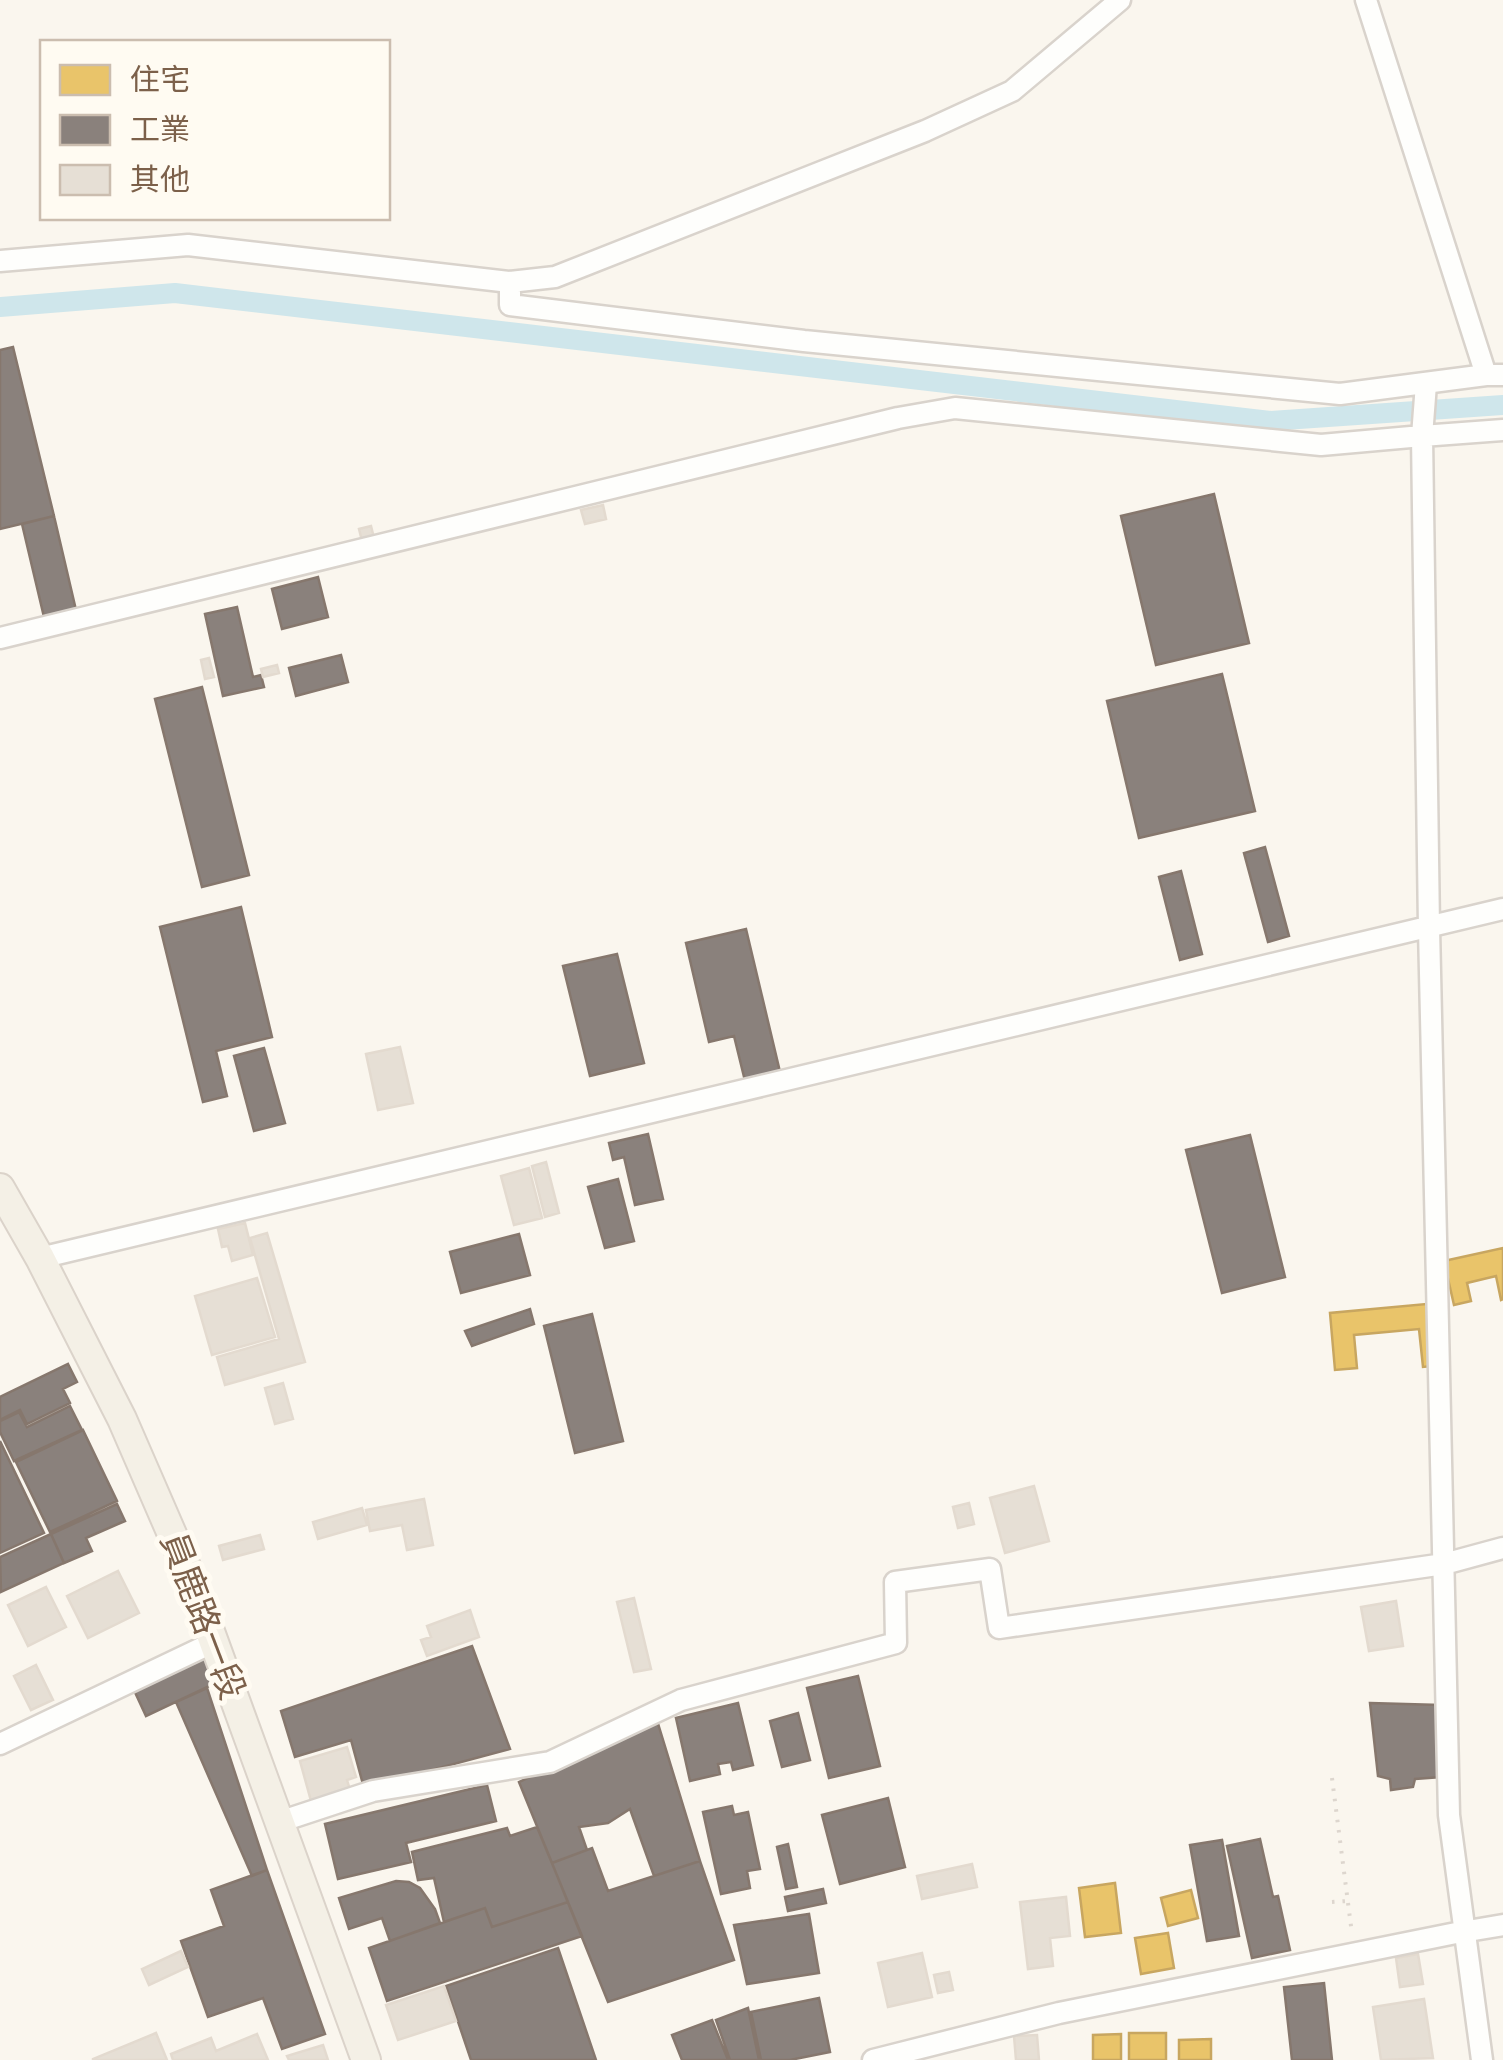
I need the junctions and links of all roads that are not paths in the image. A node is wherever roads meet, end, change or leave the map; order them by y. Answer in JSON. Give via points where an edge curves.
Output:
{"nodes":[{"id":1,"x":1120,"y":0,"type":"edge"},
{"id":2,"x":1366,"y":0,"type":"edge"},
{"id":3,"x":0,"y":260,"type":"edge"},
{"id":4,"x":510,"y":282,"type":"junction"},
{"id":5,"x":1494,"y":375,"type":"edge"},
{"id":6,"x":1426,"y":384,"type":"junction"},
{"id":7,"x":1503,"y":430,"type":"edge"},
{"id":8,"x":1422,"y":436,"type":"junction"},
{"id":9,"x":0,"y":638,"type":"edge"},
{"id":10,"x":1503,"y":909,"type":"edge"},
{"id":11,"x":1429,"y":928,"type":"junction"},
{"id":12,"x":0,"y":1188,"type":"edge"},
{"id":13,"x":40,"y":1258,"type":"junction"},
{"id":14,"x":1503,"y":1548,"type":"edge"},
{"id":15,"x":1444,"y":1564,"type":"junction"},
{"id":16,"x":214,"y":1642,"type":"junction"},
{"id":17,"x":0,"y":1744,"type":"edge"},
{"id":18,"x":280,"y":1822,"type":"junction"},
{"id":19,"x":1503,"y":1925,"type":"edge"},
{"id":20,"x":1464,"y":1931,"type":"junction"},
{"id":21,"x":366,"y":2060,"type":"edge"},
{"id":22,"x":873,"y":2060,"type":"edge"},
{"id":23,"x":1482,"y":2060,"type":"edge"}],
"edges":[{"from":1,"to":4,"type":"street","via":[[1012,91],[555,277]]},
{"from":2,"to":5,"type":"street"},
{"from":3,"to":4,"type":"street","via":[[188,245]]},
{"from":4,"to":6,"type":"street","via":[[510,306],[804,341],[1340,394]]},
{"from":5,"to":6,"type":"street"},
{"from":6,"to":8,"type":"street"},
{"from":7,"to":8,"type":"street"},
{"from":8,"to":9,"type":"street","via":[[1320,445],[955,408]]},
{"from":8,"to":11,"type":"street"},
{"from":10,"to":11,"type":"street"},
{"from":11,"to":13,"type":"street"},
{"from":11,"to":15,"type":"street"},
{"from":12,"to":13,"type":"main road","name":"員鹿路一段"},
{"from":13,"to":16,"type":"main road","name":"員鹿路一段","via":[[122,1419]]},
{"from":14,"to":15,"type":"street"},
{"from":15,"to":18,"type":"street","via":[[999,1628],[990,1569],[895,1582],[896,1644],[681,1700],[550,1762],[374,1791]]},
{"from":15,"to":20,"type":"street","via":[[1449,1815]]},
{"from":16,"to":17,"type":"street"},
{"from":16,"to":18,"type":"main road","name":"員鹿路一段"},
{"from":18,"to":21,"type":"main road","name":"員鹿路一段"},
{"from":19,"to":20,"type":"street"},
{"from":20,"to":22,"type":"street","via":[[1059,2013]]},
{"from":20,"to":23,"type":"street"}]}
